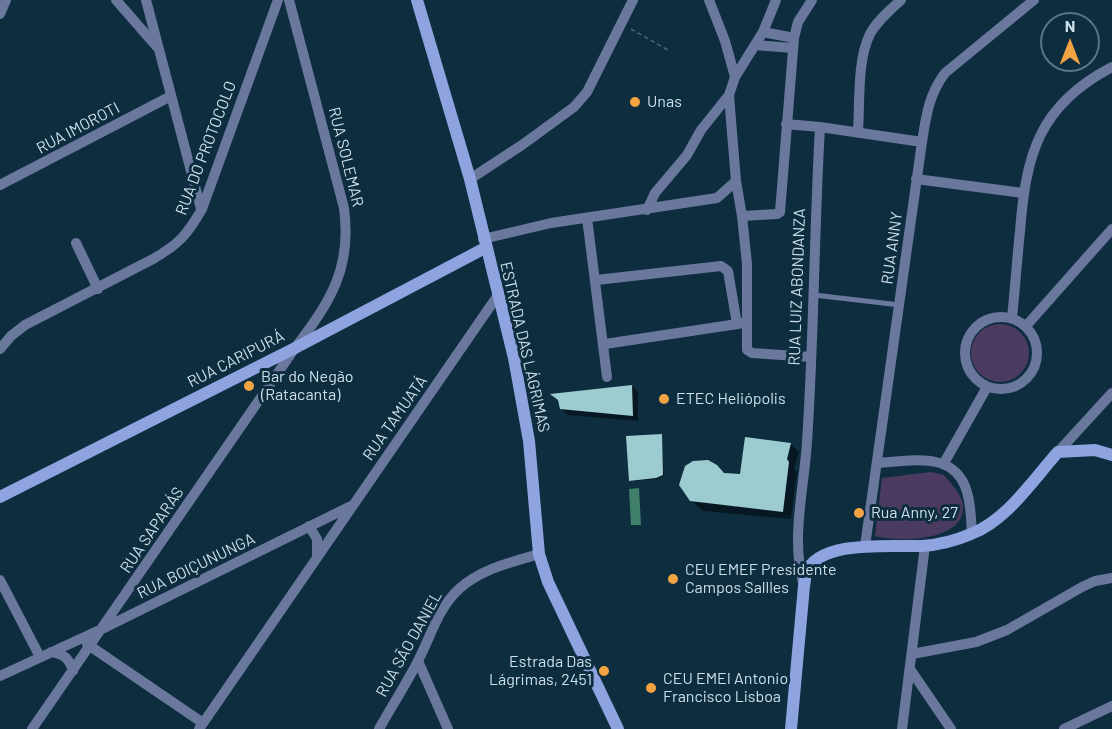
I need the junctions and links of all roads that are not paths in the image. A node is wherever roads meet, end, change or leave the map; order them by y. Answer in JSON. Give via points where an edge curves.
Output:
{"nodes":[{"id":1,"x":6,"y":0,"type":"edge"},
{"id":2,"x":116,"y":0,"type":"edge"},
{"id":3,"x":146,"y":0,"type":"edge"},
{"id":4,"x":278,"y":0,"type":"edge"},
{"id":5,"x":289,"y":0,"type":"edge"},
{"id":6,"x":417,"y":0,"type":"edge"},
{"id":7,"x":633,"y":0,"type":"edge"},
{"id":8,"x":709,"y":0,"type":"edge"},
{"id":9,"x":776,"y":0,"type":"edge"},
{"id":10,"x":812,"y":0,"type":"edge"},
{"id":11,"x":901,"y":0,"type":"edge"},
{"id":12,"x":1035,"y":0,"type":"edge"},
{"id":13,"x":0,"y":14,"type":"edge"},
{"id":14,"x":763,"y":32,"type":"junction"},
{"id":15,"x":793,"y":43,"type":"junction"},
{"id":16,"x":755,"y":45,"type":"junction"},
{"id":17,"x":159,"y":50,"type":"junction"},
{"id":18,"x":1112,"y":67,"type":"edge"},
{"id":19,"x":735,"y":77,"type":"junction"},
{"id":20,"x":729,"y":95,"type":"junction"},
{"id":21,"x":171,"y":96,"type":"junction"},
{"id":22,"x":786,"y":124,"type":"junction"},
{"id":23,"x":820,"y":127,"type":"junction"},
{"id":24,"x":858,"y":131,"type":"junction"},
{"id":25,"x":922,"y":142,"type":"junction"},
{"id":26,"x":470,"y":179,"type":"junction"},
{"id":27,"x":916,"y":180,"type":"junction"},
{"id":28,"x":736,"y":181,"type":"junction"},
{"id":29,"x":0,"y":185,"type":"edge"},
{"id":30,"x":1023,"y":193,"type":"junction"},
{"id":31,"x":202,"y":209,"type":"junction"},
{"id":32,"x":647,"y":210,"type":"junction"},
{"id":33,"x":742,"y":216,"type":"junction"},
{"id":34,"x":587,"y":218,"type":"junction"},
{"id":35,"x":1112,"y":229,"type":"edge"},
{"id":36,"x":76,"y":243,"type":"dead end"},
{"id":37,"x":484,"y":243,"type":"junction"},
{"id":38,"x":596,"y":280,"type":"junction"},
{"id":39,"x":98,"y":289,"type":"junction"},
{"id":40,"x":498,"y":295,"type":"junction"},
{"id":41,"x":813,"y":295,"type":"junction"},
{"id":42,"x":900,"y":305,"type":"junction"},
{"id":43,"x":1012,"y":318,"type":"junction"},
{"id":44,"x":742,"y":324,"type":"junction"},
{"id":45,"x":1026,"y":326,"type":"junction"},
{"id":46,"x":605,"y":344,"type":"junction"},
{"id":47,"x":295,"y":348,"type":"junction"},
{"id":48,"x":0,"y":349,"type":"edge"},
{"id":49,"x":811,"y":357,"type":"junction"},
{"id":50,"x":608,"y":377,"type":"dead end"},
{"id":51,"x":987,"y":387,"type":"junction"},
{"id":52,"x":1112,"y":393,"type":"edge"},
{"id":53,"x":1058,"y":453,"type":"junction"},
{"id":54,"x":1112,"y":455,"type":"edge"},
{"id":55,"x":878,"y":463,"type":"junction"},
{"id":56,"x":944,"y":463,"type":"junction"},
{"id":57,"x":0,"y":497,"type":"edge"},
{"id":58,"x":354,"y":504,"type":"junction"},
{"id":59,"x":309,"y":526,"type":"junction"},
{"id":60,"x":972,"y":534,"type":"junction"},
{"id":61,"x":866,"y":546,"type":"junction"},
{"id":62,"x":925,"y":546,"type":"junction"},
{"id":63,"x":539,"y":554,"type":"junction"},
{"id":64,"x":317,"y":558,"type":"junction"},
{"id":65,"x":1112,"y":578,"type":"edge"},
{"id":66,"x":0,"y":580,"type":"edge"},
{"id":67,"x":804,"y":586,"type":"junction"},
{"id":68,"x":104,"y":628,"type":"junction"},
{"id":69,"x":79,"y":639,"type":"junction"},
{"id":70,"x":90,"y":646,"type":"junction"},
{"id":71,"x":46,"y":654,"type":"junction"},
{"id":72,"x":912,"y":654,"type":"junction"},
{"id":73,"x":418,"y":661,"type":"junction"},
{"id":74,"x":910,"y":669,"type":"junction"},
{"id":75,"x":73,"y":671,"type":"junction"},
{"id":76,"x":0,"y":676,"type":"edge"},
{"id":77,"x":1112,"y":706,"type":"edge"},
{"id":78,"x":201,"y":726,"type":"edge"},
{"id":79,"x":32,"y":729,"type":"edge"},
{"id":80,"x":379,"y":729,"type":"edge"},
{"id":81,"x":448,"y":729,"type":"edge"},
{"id":82,"x":618,"y":729,"type":"edge"},
{"id":83,"x":791,"y":729,"type":"edge"},
{"id":84,"x":902,"y":729,"type":"edge"},
{"id":85,"x":951,"y":729,"type":"edge"},
{"id":86,"x":1064,"y":729,"type":"edge"}],
"edges":[{"from":1,"to":13,"type":"street"},
{"from":2,"to":17,"type":"street"},
{"from":3,"to":17,"type":"street"},
{"from":4,"to":31,"type":"street","name":"RUA DO PROTOCOLO"},
{"from":5,"to":47,"type":"street","name":"RUA SOLEMAR","via":[[339,184],[347,229],[344,260],[329,298]]},
{"from":6,"to":26,"type":"street","name":"ESTRADA DAS LÁGRIMAS"},
{"from":7,"to":26,"type":"street","via":[[587,92],[574,107]]},
{"from":8,"to":19,"type":"street"},
{"from":9,"to":14,"type":"street"},
{"from":10,"to":15,"type":"street","via":[[798,22]]},
{"from":11,"to":24,"type":"street","via":[[869,35],[862,63]]},
{"from":12,"to":25,"type":"street","name":"RUA ANNY","via":[[945,73],[930,98]]},
{"from":14,"to":15,"type":"street"},
{"from":14,"to":16,"type":"street"},
{"from":15,"to":16,"type":"street"},
{"from":15,"to":22,"type":"street"},
{"from":16,"to":19,"type":"street"},
{"from":17,"to":21,"type":"street"},
{"from":18,"to":30,"type":"street","via":[[1071,94],[1056,110],[1033,149]]},
{"from":19,"to":20,"type":"street"},
{"from":20,"to":28,"type":"street"},
{"from":20,"to":32,"type":"street","via":[[687,155],[654,193]]},
{"from":21,"to":29,"type":"street","name":"RUA IMOROTI"},
{"from":21,"to":31,"type":"street"},
{"from":22,"to":23,"type":"street"},
{"from":22,"to":33,"type":"street","via":[[780,212]]},
{"from":23,"to":24,"type":"street"},
{"from":23,"to":41,"type":"street","name":"RUA LUIZ ABONDANZA"},
{"from":24,"to":25,"type":"street"},
{"from":25,"to":27,"type":"street","name":"RUA ANNY"},
{"from":26,"to":37,"type":"street","name":"ESTRADA DAS LÁGRIMAS"},
{"from":27,"to":30,"type":"street"},
{"from":27,"to":42,"type":"street","name":"RUA ANNY"},
{"from":28,"to":32,"type":"street","via":[[717,198]]},
{"from":28,"to":33,"type":"street"},
{"from":30,"to":43,"type":"street"},
{"from":31,"to":39,"type":"street","name":"RUA DO PROTOCOLO","via":[[188,233],[171,248]]},
{"from":32,"to":34,"type":"street"},
{"from":33,"to":44,"type":"street","via":[[747,264]]},
{"from":34,"to":37,"type":"street","via":[[515,230]]},
{"from":34,"to":38,"type":"street"},
{"from":35,"to":45,"type":"street"},
{"from":36,"to":39,"type":"street"},
{"from":37,"to":40,"type":"street","name":"ESTRADA DAS LÁGRIMAS"},
{"from":37,"to":47,"type":"street","name":"RUA CARIPURÁ"},
{"from":38,"to":44,"type":"street","via":[[721,266],[728,271]]},
{"from":38,"to":46,"type":"street"},
{"from":39,"to":48,"type":"street","name":"RUA DO PROTOCOLO","via":[[25,325]]},
{"from":40,"to":58,"type":"street","name":"RUA TAMUATÁ"},
{"from":40,"to":63,"type":"street","name":"ESTRADA DAS LÁGRIMAS","via":[[529,441]]},
{"from":41,"to":42,"type":"lane"},
{"from":41,"to":49,"type":"street","name":"RUA LUIZ ABONDANZA"},
{"from":42,"to":55,"type":"street","name":"RUA ANNY"},
{"from":43,"to":45,"type":"street"},
{"from":43,"to":51,"type":"street","via":[[988,319],[969,335],[965,353],[969,370]]},
{"from":44,"to":46,"type":"street"},
{"from":44,"to":49,"type":"street","via":[[749,353]]},
{"from":45,"to":51,"type":"street","via":[[1037,345],[1035,368],[1029,377],[1010,388]]},
{"from":46,"to":50,"type":"street"},
{"from":47,"to":57,"type":"street","name":"RUA CARIPURÁ"},
{"from":47,"to":68,"type":"street","name":"RUA SAPARÁS"},
{"from":49,"to":67,"type":"street","name":"RUA LUIZ ABONDANZA","via":[[798,536],[798,565]]},
{"from":51,"to":56,"type":"street"},
{"from":52,"to":53,"type":"street"},
{"from":53,"to":54,"type":"street","via":[[1095,450]]},
{"from":53,"to":60,"type":"street","via":[[1001,516]]},
{"from":55,"to":56,"type":"street"},
{"from":55,"to":61,"type":"street","name":"RUA ANNY"},
{"from":56,"to":60,"type":"street","via":[[967,490]]},
{"from":58,"to":59,"type":"street","name":"RUA BOIÇUNUNGA"},
{"from":58,"to":64,"type":"street","name":"RUA TAMUATÁ"},
{"from":59,"to":64,"type":"street","via":[[317,539]]},
{"from":59,"to":68,"type":"street","name":"RUA BOIÇUNUNGA"},
{"from":60,"to":62,"type":"street"},
{"from":61,"to":62,"type":"street"},
{"from":61,"to":67,"type":"street","via":[[825,554],[806,571]]},
{"from":62,"to":72,"type":"street"},
{"from":63,"to":73,"type":"street","name":"RUA SÃO DANIEL","via":[[478,576],[461,587],[446,601]]},
{"from":63,"to":82,"type":"street","name":"ESTRADA DAS LÁGRIMAS","via":[[548,582]]},
{"from":64,"to":78,"type":"street","name":"RUA TAMUATÁ"},
{"from":65,"to":72,"type":"street","via":[[1082,587],[1007,630],[976,642]]},
{"from":66,"to":71,"type":"street"},
{"from":67,"to":83,"type":"street","name":"RUA LUIZ ABONDANZA"},
{"from":68,"to":69,"type":"street","name":"RUA BOIÇUNUNGA"},
{"from":68,"to":70,"type":"street","name":"RUA SAPARÁS"},
{"from":69,"to":70,"type":"street"},
{"from":69,"to":71,"type":"street","name":"RUA BOIÇUNUNGA"},
{"from":70,"to":75,"type":"street","name":"RUA SAPARÁS"},
{"from":70,"to":78,"type":"street"},
{"from":71,"to":75,"type":"street","via":[[64,655]]},
{"from":71,"to":76,"type":"street","name":"RUA BOIÇUNUNGA"},
{"from":72,"to":74,"type":"street"},
{"from":73,"to":80,"type":"street","name":"RUA SÃO DANIEL"},
{"from":73,"to":81,"type":"street"},
{"from":74,"to":84,"type":"street"},
{"from":74,"to":85,"type":"street"},
{"from":75,"to":79,"type":"street","name":"RUA SAPARÁS"},
{"from":77,"to":86,"type":"street"}]}
